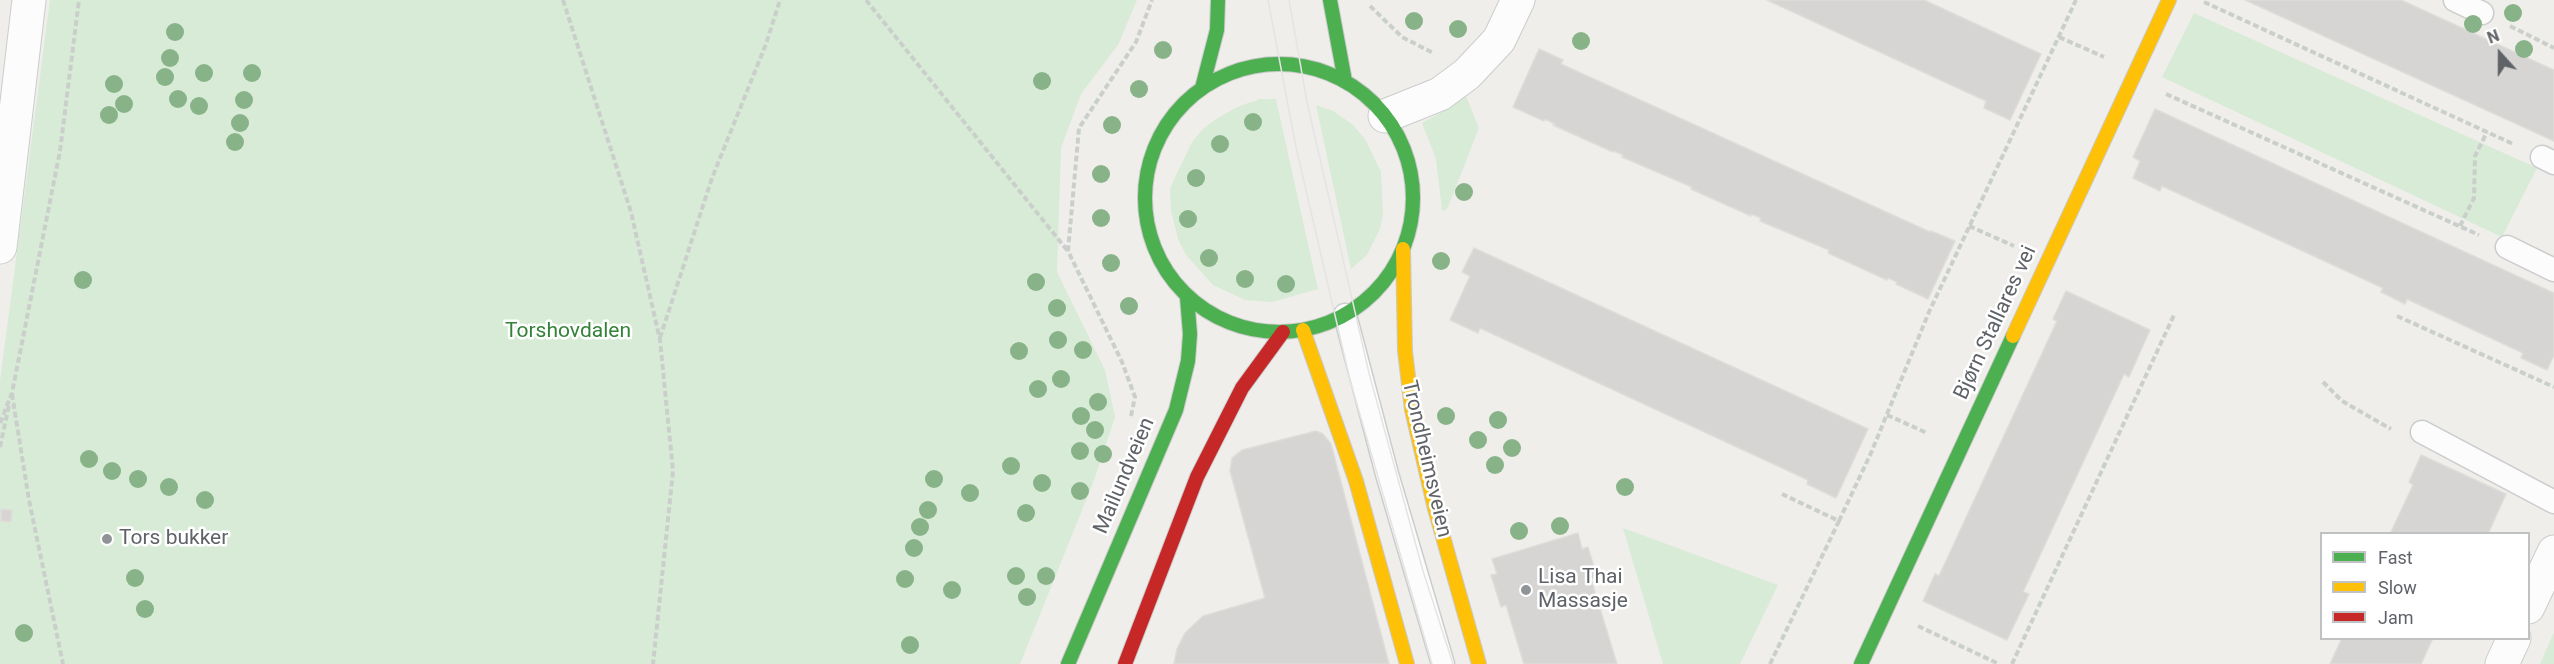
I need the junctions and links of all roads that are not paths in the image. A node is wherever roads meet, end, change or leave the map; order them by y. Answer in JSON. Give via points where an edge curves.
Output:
{"nodes":[{"id":1,"x":29,"y":0,"type":"edge"},
{"id":2,"x":1218,"y":0,"type":"edge"},
{"id":3,"x":1330,"y":0,"type":"edge"},
{"id":4,"x":1518,"y":0,"type":"edge"},
{"id":5,"x":2169,"y":0,"type":"edge"},
{"id":6,"x":2455,"y":0,"type":"edge"},
{"id":7,"x":2482,"y":13,"type":"road end"},
{"id":8,"x":1345,"y":81,"type":"junction"},
{"id":9,"x":1202,"y":88,"type":"junction"},
{"id":10,"x":1385,"y":116,"type":"junction"},
{"id":11,"x":0,"y":247,"type":"edge"},
{"id":12,"x":2507,"y":247,"type":"dead end"},
{"id":13,"x":1403,"y":249,"type":"junction"},
{"id":14,"x":2554,"y":270,"type":"edge"},
{"id":15,"x":1187,"y":297,"type":"junction"},
{"id":16,"x":1345,"y":315,"type":"junction"},
{"id":17,"x":1303,"y":330,"type":"junction"},
{"id":18,"x":1283,"y":332,"type":"junction"},
{"id":19,"x":2422,"y":432,"type":"road end"},
{"id":20,"x":1356,"y":481,"type":"junction"},
{"id":21,"x":2554,"y":502,"type":"edge"},
{"id":22,"x":1406,"y":541,"type":"junction"},
{"id":23,"x":2554,"y":552,"type":"edge"},
{"id":24,"x":2530,"y":605,"type":"edge"},
{"id":25,"x":2514,"y":640,"type":"edge"},
{"id":26,"x":1068,"y":664,"type":"edge"},
{"id":27,"x":1125,"y":664,"type":"edge"},
{"id":28,"x":1407,"y":664,"type":"edge"},
{"id":29,"x":1443,"y":664,"type":"edge"},
{"id":30,"x":1479,"y":664,"type":"edge"},
{"id":31,"x":1861,"y":664,"type":"edge"},
{"id":32,"x":2502,"y":664,"type":"edge"}],
"edges":[{"from":1,"to":11,"type":"street"},
{"from":2,"to":9,"type":"main road","via":[[1217,30]]},
{"from":3,"to":8,"type":"main road"},
{"from":4,"to":10,"type":"street","via":[[1499,40],[1467,74],[1440,94]]},
{"from":5,"to":31,"type":"main road","name":"Bjørn Stallares vei"},
{"from":6,"to":7,"type":"lane"},
{"from":8,"to":9,"type":"main road","via":[[1300,66],[1280,68],[1267,64],[1226,74]]},
{"from":8,"to":10,"type":"main road"},
{"from":9,"to":15,"type":"main road","via":[[1168,122],[1148,165],[1144,189],[1147,225],[1158,259]]},
{"from":10,"to":13,"type":"main road","via":[[1402,147],[1412,180],[1413,204]]},
{"from":12,"to":14,"type":"lane"},
{"from":13,"to":16,"type":"main road","via":[[1382,284]]},
{"from":13,"to":30,"type":"main road","name":"Trondheimsveien","via":[[1412,410]]},
{"from":15,"to":18,"type":"main road","via":[[1232,324],[1257,331]]},
{"from":15,"to":26,"type":"main road","name":"Mailundveien","via":[[1191,334],[1176,410]]},
{"from":16,"to":17,"type":"main road"},
{"from":16,"to":22,"type":"lane"},
{"from":17,"to":18,"type":"main road"},
{"from":17,"to":20,"type":"main road","name":"Trondheimsveien"},
{"from":18,"to":27,"type":"main road","via":[[1242,388],[1197,477]]},
{"from":19,"to":21,"type":"lane"},
{"from":20,"to":22,"type":"lane","name":"Trondheimsveien"},
{"from":20,"to":28,"type":"main road","name":"Trondheimsveien"},
{"from":22,"to":29,"type":"lane"},
{"from":23,"to":24,"type":"street"},
{"from":25,"to":32,"type":"street"}]}
